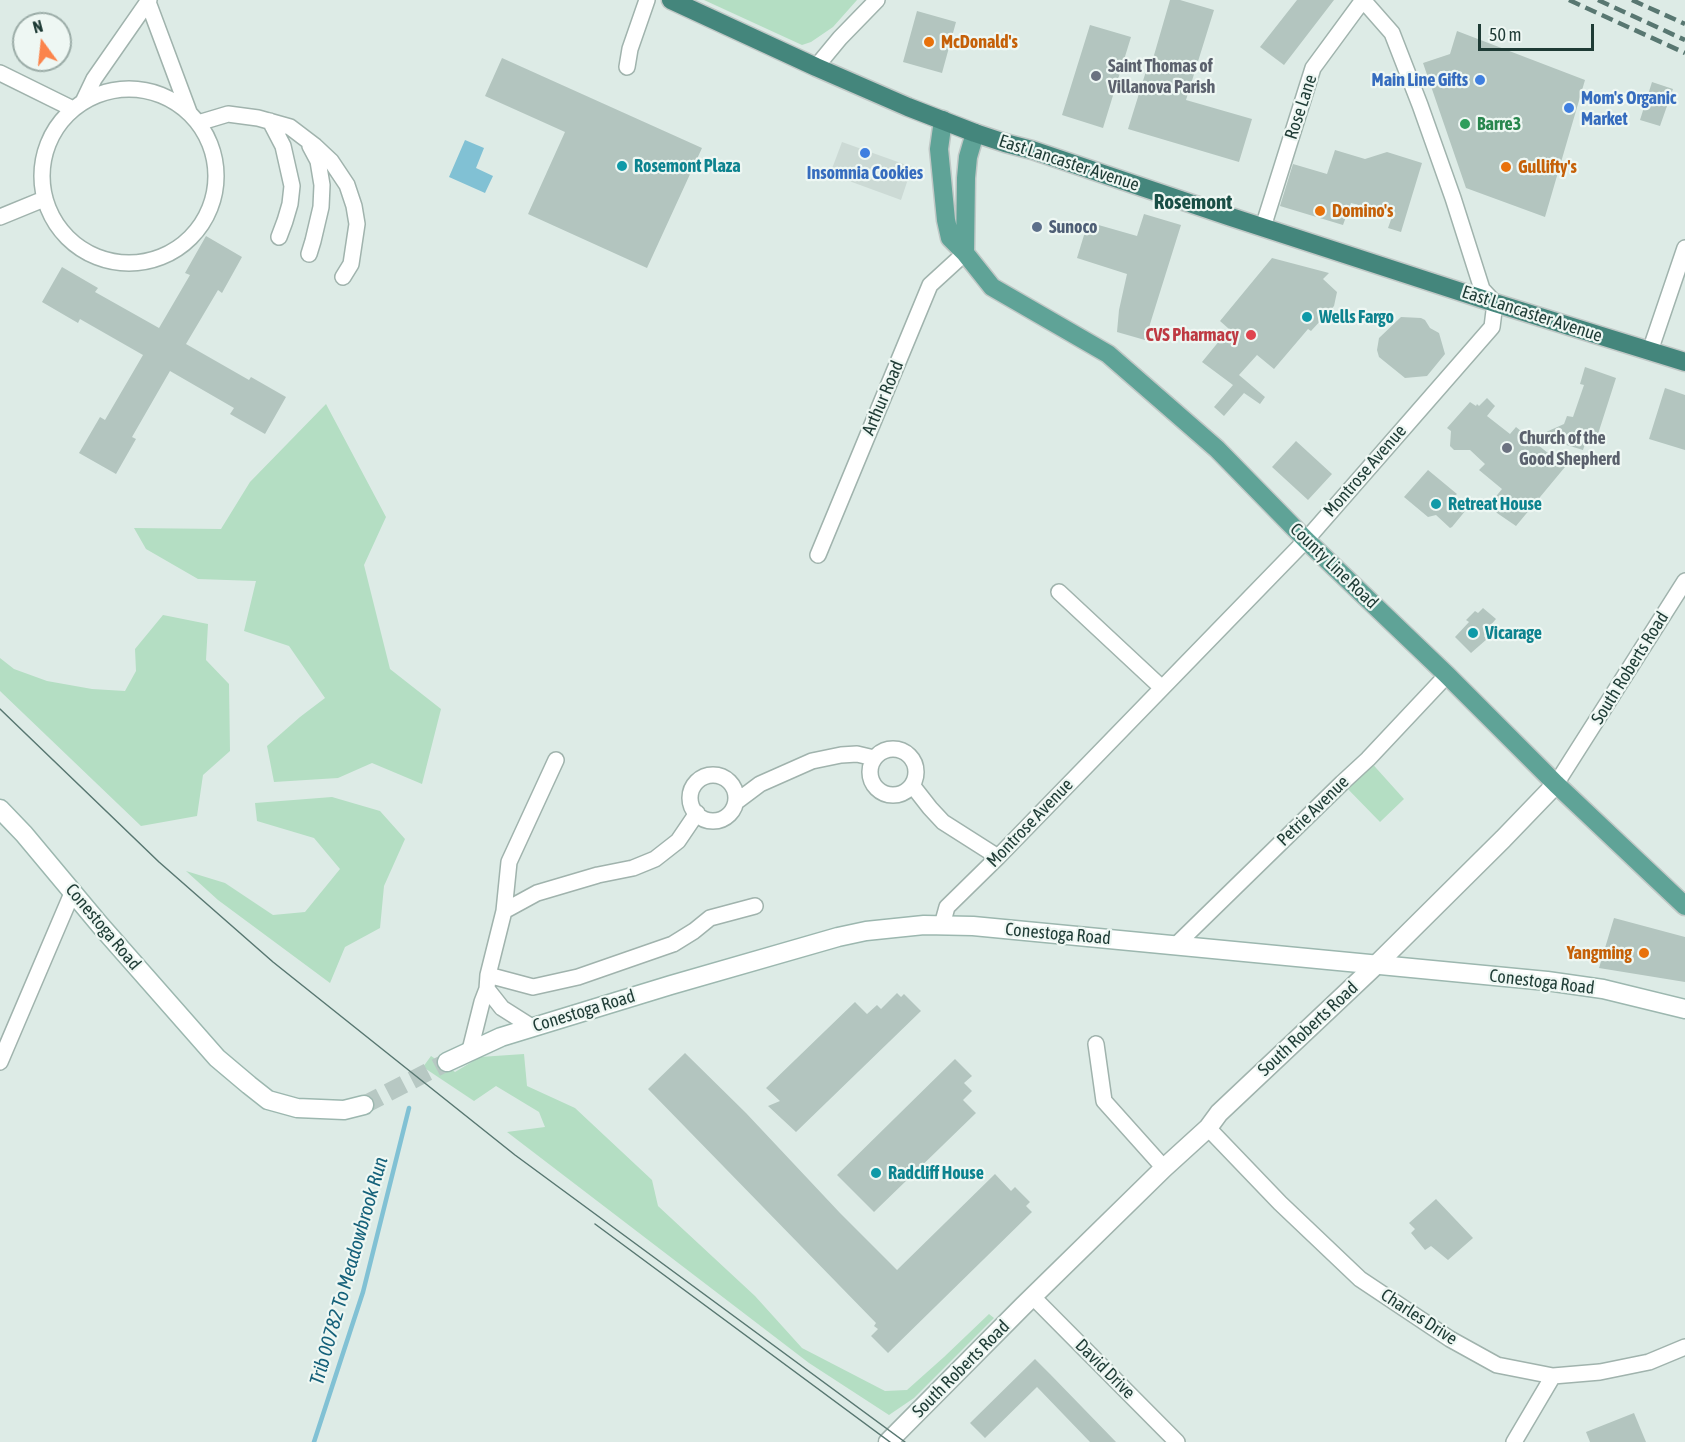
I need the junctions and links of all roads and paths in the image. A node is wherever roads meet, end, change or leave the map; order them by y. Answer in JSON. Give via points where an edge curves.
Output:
{"nodes":[{"id":1,"x":647,"y":0,"type":"edge"},
{"id":2,"x":671,"y":0,"type":"edge"},
{"id":3,"x":877,"y":0,"type":"edge"},
{"id":4,"x":1363,"y":0,"type":"edge"},
{"id":5,"x":149,"y":1,"type":"edge"},
{"id":6,"x":627,"y":67,"type":"dead end"},
{"id":7,"x":816,"y":67,"type":"junction"},
{"id":8,"x":0,"y":73,"type":"edge"},
{"id":9,"x":78,"y":105,"type":"junction"},
{"id":10,"x":194,"y":118,"type":"junction"},
{"id":11,"x":944,"y":120,"type":"junction"},
{"id":12,"x":270,"y":121,"type":"junction"},
{"id":13,"x":975,"y":132,"type":"junction"},
{"id":14,"x":308,"y":141,"type":"junction"},
{"id":15,"x":44,"y":199,"type":"junction"},
{"id":16,"x":0,"y":217,"type":"edge"},
{"id":17,"x":1263,"y":227,"type":"junction"},
{"id":18,"x":279,"y":237,"type":"dead end"},
{"id":19,"x":1685,"y":248,"type":"edge"},
{"id":20,"x":965,"y":253,"type":"junction"},
{"id":21,"x":309,"y":254,"type":"dead end"},
{"id":22,"x":343,"y":277,"type":"dead end"},
{"id":23,"x":1495,"y":303,"type":"junction"},
{"id":24,"x":1650,"y":351,"type":"junction"},
{"id":25,"x":1685,"y":362,"type":"edge"},
{"id":26,"x":1306,"y":540,"type":"junction"},
{"id":27,"x":818,"y":555,"type":"dead end"},
{"id":28,"x":1685,"y":580,"type":"edge"},
{"id":29,"x":1059,"y":592,"type":"dead end"},
{"id":30,"x":1447,"y":675,"type":"junction"},
{"id":31,"x":1162,"y":688,"type":"junction"},
{"id":32,"x":874,"y":759,"type":"junction"},
{"id":33,"x":556,"y":760,"type":"dead end"},
{"id":34,"x":1556,"y":784,"type":"junction"},
{"id":35,"x":912,"y":785,"type":"junction"},
{"id":36,"x":736,"y":802,"type":"junction"},
{"id":37,"x":0,"y":809,"type":"edge"},
{"id":38,"x":697,"y":813,"type":"junction"},
{"id":39,"x":998,"y":857,"type":"junction"},
{"id":40,"x":73,"y":891,"type":"junction"},
{"id":41,"x":755,"y":906,"type":"dead end"},
{"id":42,"x":1685,"y":906,"type":"edge"},
{"id":43,"x":504,"y":911,"type":"junction"},
{"id":44,"x":942,"y":925,"type":"junction"},
{"id":45,"x":1176,"y":945,"type":"junction"},
{"id":46,"x":1377,"y":964,"type":"junction"},
{"id":47,"x":488,"y":982,"type":"junction"},
{"id":48,"x":1685,"y":1009,"type":"edge"},
{"id":49,"x":532,"y":1027,"type":"junction"},
{"id":50,"x":1096,"y":1044,"type":"dead end"},
{"id":51,"x":470,"y":1050,"type":"junction"},
{"id":52,"x":0,"y":1062,"type":"edge"},
{"id":53,"x":447,"y":1062,"type":"tunnel mouth"},
{"id":54,"x":364,"y":1105,"type":"tunnel mouth"},
{"id":55,"x":1208,"y":1128,"type":"junction"},
{"id":56,"x":1164,"y":1168,"type":"junction"},
{"id":57,"x":1033,"y":1297,"type":"junction"},
{"id":58,"x":1685,"y":1347,"type":"edge"},
{"id":59,"x":1553,"y":1376,"type":"junction"},
{"id":60,"x":888,"y":1442,"type":"edge"},
{"id":61,"x":1177,"y":1442,"type":"edge"},
{"id":62,"x":1514,"y":1442,"type":"edge"}],
"edges":[{"from":1,"to":6,"type":"street"},
{"from":2,"to":7,"type":"highway","name":"East Lancaster Avenue"},
{"from":3,"to":7,"type":"street"},
{"from":4,"to":17,"type":"street","name":"Rose Lane","via":[[1313,68]]},
{"from":4,"to":23,"type":"street","via":[[1392,33],[1434,140],[1482,289]]},
{"from":5,"to":9,"type":"street"},
{"from":5,"to":10,"type":"street"},
{"from":7,"to":11,"type":"highway","name":"East Lancaster Avenue"},
{"from":8,"to":9,"type":"street"},
{"from":9,"to":10,"type":"street","via":[[104,92],[149,91],[170,99]]},
{"from":9,"to":15,"type":"street","via":[[56,128],[45,150],[41,174]]},
{"from":10,"to":12,"type":"street","via":[[228,114]]},
{"from":10,"to":15,"type":"street","via":[[212,151],[216,181],[209,211],[192,236],[167,254],[138,262],[107,260],[79,248],[57,226]]},
{"from":11,"to":13,"type":"highway","name":"East Lancaster Avenue"},
{"from":11,"to":20,"type":"main road","name":"County Line Road","via":[[939,149],[946,220],[950,238]]},
{"from":12,"to":14,"type":"street","via":[[290,128]]},
{"from":12,"to":18,"type":"street","via":[[283,146],[292,186]]},
{"from":13,"to":17,"type":"highway","name":"East Lancaster Avenue"},
{"from":13,"to":20,"type":"main road","via":[[966,178]]},
{"from":14,"to":21,"type":"street","via":[[318,161],[322,185],[321,207]]},
{"from":14,"to":22,"type":"street","via":[[331,161],[347,185],[354,206],[355,244],[351,264]]},
{"from":15,"to":16,"type":"street"},
{"from":17,"to":23,"type":"highway","name":"East Lancaster Avenue"},
{"from":19,"to":24,"type":"street"},
{"from":20,"to":26,"type":"main road","name":"County Line Road","via":[[992,287],[1108,354],[1217,449]]},
{"from":20,"to":27,"type":"street","name":"Arthur Road","via":[[930,285]]},
{"from":23,"to":24,"type":"highway","name":"East Lancaster Avenue"},
{"from":23,"to":26,"type":"street","name":"Montrose Avenue","via":[[1492,327]]},
{"from":24,"to":25,"type":"highway","name":"East Lancaster Avenue"},
{"from":26,"to":30,"type":"main road","name":"County Line Road"},
{"from":26,"to":31,"type":"street","name":"Montrose Avenue"},
{"from":28,"to":34,"type":"street","name":"South Roberts Road"},
{"from":29,"to":31,"type":"street"},
{"from":30,"to":34,"type":"main road","name":"County Line Road"},
{"from":30,"to":45,"type":"street","name":"Petrie Avenue","via":[[1368,759]]},
{"from":31,"to":39,"type":"street","name":"Montrose Avenue"},
{"from":32,"to":35,"type":"street","via":[[870,776],[879,791],[897,795]]},
{"from":32,"to":35,"type":"street","via":[[889,749],[906,753],[916,768]]},
{"from":32,"to":36,"type":"street","via":[[857,754],[812,761],[760,784]]},
{"from":33,"to":43,"type":"street","via":[[509,862]]},
{"from":34,"to":42,"type":"main road","name":"County Line Road"},
{"from":34,"to":46,"type":"main road","name":"South Roberts Road"},
{"from":35,"to":39,"type":"street","via":[[943,822]]},
{"from":36,"to":38,"type":"street","via":[[726,817],[717,821],[708,821]]},
{"from":36,"to":38,"type":"street","via":[[732,784],[725,778],[708,775],[699,778],[690,794],[693,811]]},
{"from":37,"to":40,"type":"main road","name":"Conestoga Road"},
{"from":38,"to":43,"type":"street","via":[[678,842],[655,859],[537,893]]},
{"from":39,"to":44,"type":"street","name":"Montrose Avenue","via":[[947,908]]},
{"from":40,"to":52,"type":"street"},
{"from":40,"to":54,"type":"main road","name":"Conestoga Road","via":[[217,1058],[268,1100],[297,1108],[344,1110]]},
{"from":41,"to":47,"type":"street","via":[[711,918],[674,944],[578,977],[532,987]]},
{"from":43,"to":47,"type":"street"},
{"from":44,"to":45,"type":"main road","name":"Conestoga Road"},
{"from":44,"to":49,"type":"main road","name":"Conestoga Road","via":[[878,929],[838,937]]},
{"from":45,"to":46,"type":"main road","name":"Conestoga Road"},
{"from":46,"to":48,"type":"main road","name":"Conestoga Road","via":[[1603,989]]},
{"from":46,"to":55,"type":"main road","name":"South Roberts Road","via":[[1219,1113]]},
{"from":47,"to":49,"type":"street","via":[[502,1008]]},
{"from":47,"to":51,"type":"street"},
{"from":49,"to":51,"type":"main road","name":"Conestoga Road"},
{"from":50,"to":56,"type":"street","via":[[1104,1101]]},
{"from":51,"to":53,"type":"main road","name":"Conestoga Road"},
{"from":55,"to":56,"type":"main road","name":"South Roberts Road"},
{"from":55,"to":59,"type":"street","name":"Charles Drive","via":[[1360,1279],[1497,1365]]},
{"from":56,"to":57,"type":"main road","name":"South Roberts Road"},
{"from":57,"to":60,"type":"main road","name":"South Roberts Road"},
{"from":57,"to":61,"type":"street","name":"David Drive"},
{"from":58,"to":59,"type":"street","name":"Charles Drive","via":[[1650,1362]]},
{"from":59,"to":62,"type":"street"}]}
